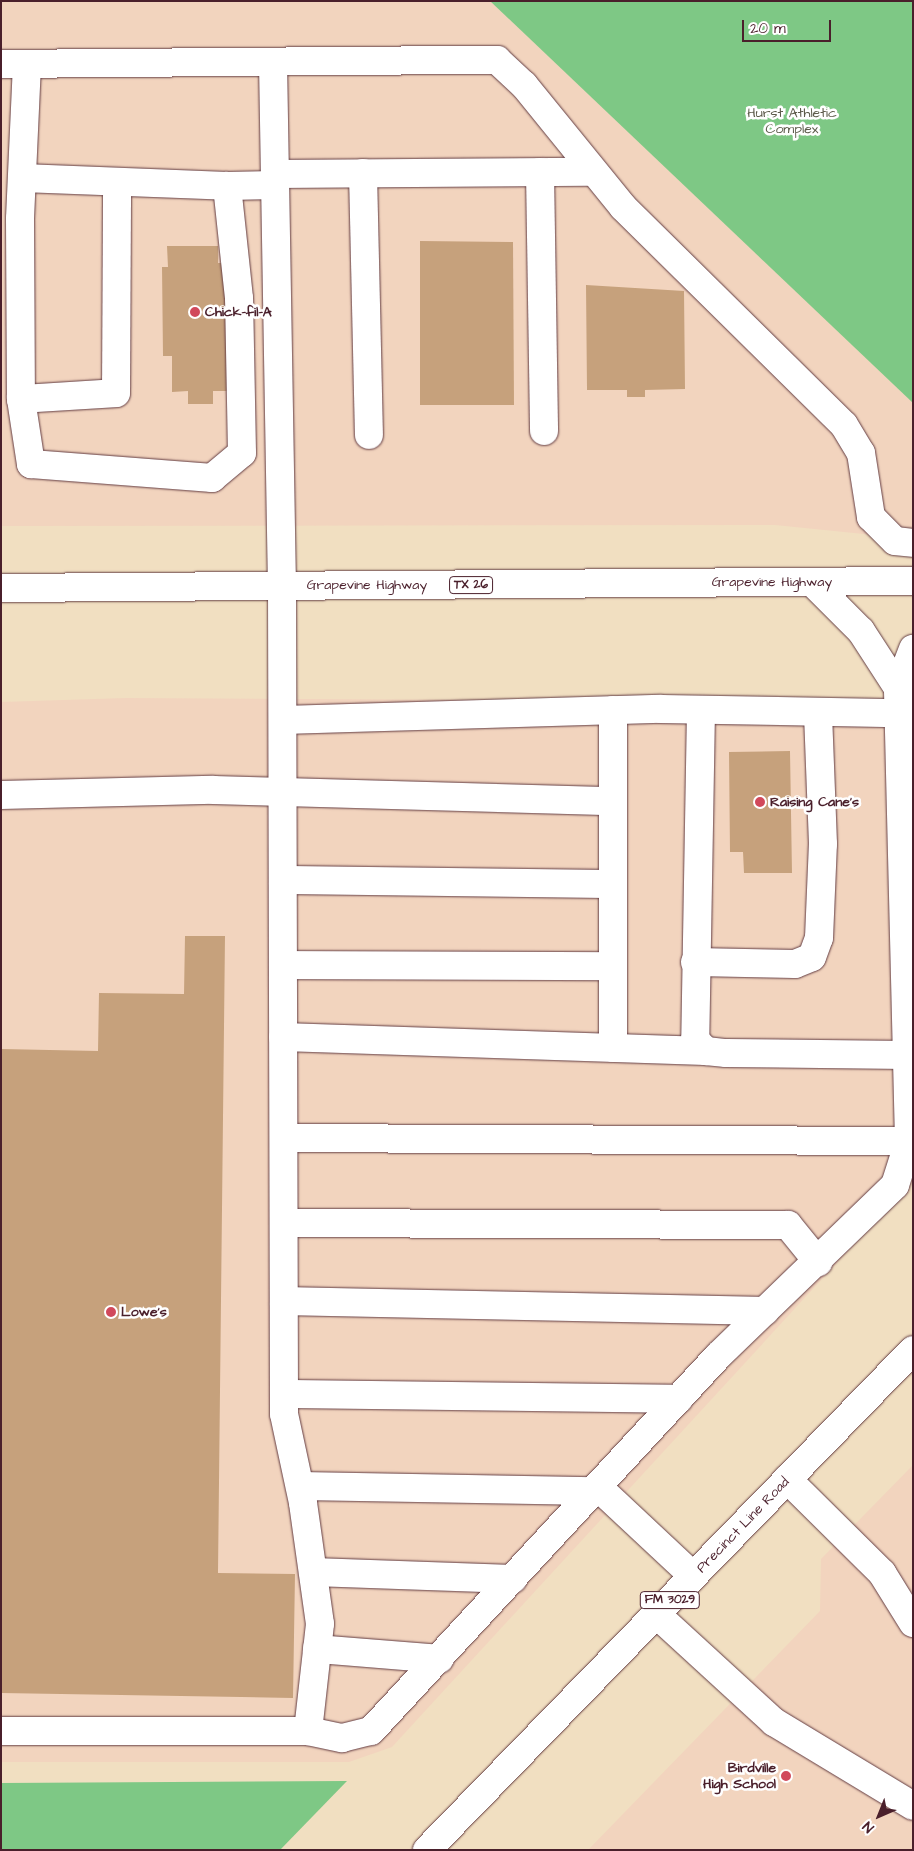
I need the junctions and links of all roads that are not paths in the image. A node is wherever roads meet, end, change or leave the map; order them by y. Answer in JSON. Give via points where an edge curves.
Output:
{"nodes":[{"id":1,"x":272,"y":62,"type":"junction"},
{"id":2,"x":14,"y":64,"type":"edge"},
{"id":3,"x":540,"y":172,"type":"junction"},
{"id":4,"x":590,"y":172,"type":"junction"},
{"id":5,"x":363,"y":173,"type":"junction"},
{"id":6,"x":22,"y":178,"type":"junction"},
{"id":7,"x":275,"y":180,"type":"junction"},
{"id":8,"x":117,"y":182,"type":"junction"},
{"id":9,"x":227,"y":186,"type":"junction"},
{"id":10,"x":21,"y":399,"type":"junction"},
{"id":11,"x":544,"y":430,"type":"dead end"},
{"id":12,"x":369,"y":435,"type":"dead end"},
{"id":13,"x":913,"y":542,"type":"edge"},
{"id":14,"x":913,"y":581,"type":"edge"},
{"id":15,"x":812,"y":582,"type":"junction"},
{"id":16,"x":282,"y":586,"type":"junction"},
{"id":17,"x":1,"y":588,"type":"edge"},
{"id":18,"x":913,"y":649,"type":"edge"},
{"id":19,"x":898,"y":701,"type":"junction"},
{"id":20,"x":613,"y":710,"type":"junction"},
{"id":21,"x":700,"y":710,"type":"junction"},
{"id":22,"x":818,"y":712,"type":"junction"},
{"id":23,"x":283,"y":720,"type":"junction"},
{"id":24,"x":283,"y":795,"type":"junction"},
{"id":25,"x":1,"y":796,"type":"edge"},
{"id":26,"x":613,"y":802,"type":"junction"},
{"id":27,"x":283,"y":880,"type":"junction"},
{"id":28,"x":613,"y":884,"type":"junction"},
{"id":29,"x":695,"y":962,"type":"junction"},
{"id":30,"x":283,"y":965,"type":"junction"},
{"id":31,"x":613,"y":966,"type":"junction"},
{"id":32,"x":283,"y":1037,"type":"junction"},
{"id":33,"x":613,"y":1048,"type":"junction"},
{"id":34,"x":706,"y":1051,"type":"junction"},
{"id":35,"x":907,"y":1054,"type":"junction"},
{"id":36,"x":910,"y":1132,"type":"edge"},
{"id":37,"x":284,"y":1138,"type":"junction"},
{"id":38,"x":284,"y":1223,"type":"junction"},
{"id":39,"x":818,"y":1262,"type":"junction"},
{"id":40,"x":284,"y":1301,"type":"junction"},
{"id":41,"x":765,"y":1311,"type":"junction"},
{"id":42,"x":913,"y":1350,"type":"edge"},
{"id":43,"x":284,"y":1394,"type":"junction"},
{"id":44,"x":679,"y":1399,"type":"junction"},
{"id":45,"x":787,"y":1479,"type":"junction"},
{"id":46,"x":300,"y":1486,"type":"junction"},
{"id":47,"x":596,"y":1489,"type":"junction"},
{"id":48,"x":312,"y":1572,"type":"junction"},
{"id":49,"x":693,"y":1576,"type":"junction"},
{"id":50,"x":514,"y":1579,"type":"junction"},
{"id":51,"x":656,"y":1614,"type":"junction"},
{"id":52,"x":913,"y":1623,"type":"edge"},
{"id":53,"x":317,"y":1649,"type":"junction"},
{"id":54,"x":440,"y":1659,"type":"junction"},
{"id":55,"x":1,"y":1731,"type":"edge"},
{"id":56,"x":308,"y":1731,"type":"junction"},
{"id":57,"x":913,"y":1806,"type":"edge"},
{"id":58,"x":427,"y":1850,"type":"edge"}],
"edges":[{"from":1,"to":2,"type":"main road"},
{"from":1,"to":4,"type":"main road","via":[[497,60],[524,85]]},
{"from":1,"to":7,"type":"main road"},
{"from":2,"to":6,"type":"main road"},
{"from":3,"to":4,"type":"main road"},
{"from":3,"to":5,"type":"main road"},
{"from":3,"to":11,"type":"main road"},
{"from":4,"to":13,"type":"main road","via":[[844,425],[861,453],[871,517],[895,541]]},
{"from":5,"to":7,"type":"main road"},
{"from":5,"to":12,"type":"main road"},
{"from":6,"to":8,"type":"main road"},
{"from":6,"to":10,"type":"main road"},
{"from":7,"to":9,"type":"main road"},
{"from":7,"to":16,"type":"main road"},
{"from":8,"to":9,"type":"main road"},
{"from":8,"to":10,"type":"main road","via":[[116,393]]},
{"from":9,"to":10,"type":"main road","via":[[240,298],[242,453],[212,478],[31,464]]},
{"from":14,"to":15,"type":"main road","name":"Grapevine Highway","number":"TX 26"},
{"from":15,"to":16,"type":"main road","name":"Grapevine Highway","number":"TX 26"},
{"from":15,"to":19,"type":"main road","via":[[860,631]]},
{"from":16,"to":17,"type":"main road","name":"Grapevine Highway","number":"TX 26"},
{"from":16,"to":23,"type":"main road"},
{"from":18,"to":19,"type":"main road"},
{"from":19,"to":22,"type":"main road"},
{"from":19,"to":35,"type":"main road"},
{"from":20,"to":21,"type":"main road"},
{"from":20,"to":23,"type":"main road"},
{"from":20,"to":26,"type":"main road"},
{"from":21,"to":22,"type":"main road"},
{"from":21,"to":29,"type":"main road"},
{"from":22,"to":29,"type":"main road","via":[[823,844],[818,938],[812,957],[795,964]]},
{"from":23,"to":24,"type":"main road"},
{"from":24,"to":25,"type":"main road","via":[[213,790]]},
{"from":24,"to":26,"type":"main road"},
{"from":24,"to":27,"type":"main road"},
{"from":26,"to":28,"type":"main road"},
{"from":27,"to":28,"type":"main road"},
{"from":27,"to":30,"type":"main road"},
{"from":28,"to":31,"type":"main road"},
{"from":29,"to":34,"type":"main road","via":[[695,1040]]},
{"from":30,"to":31,"type":"main road"},
{"from":30,"to":32,"type":"main road"},
{"from":31,"to":33,"type":"main road"},
{"from":32,"to":33,"type":"main road"},
{"from":32,"to":37,"type":"main road"},
{"from":33,"to":34,"type":"main road"},
{"from":34,"to":35,"type":"main road"},
{"from":35,"to":36,"type":"main road"},
{"from":36,"to":37,"type":"main road"},
{"from":36,"to":39,"type":"main road","via":[[895,1185]]},
{"from":37,"to":38,"type":"main road"},
{"from":38,"to":39,"type":"main road","via":[[788,1225]]},
{"from":38,"to":40,"type":"main road"},
{"from":39,"to":41,"type":"main road"},
{"from":40,"to":41,"type":"main road"},
{"from":40,"to":43,"type":"main road"},
{"from":41,"to":44,"type":"main road"},
{"from":42,"to":45,"type":"main road","name":"Precinct Line Road","number":"FM 3029"},
{"from":43,"to":44,"type":"main road"},
{"from":43,"to":46,"type":"main road"},
{"from":44,"to":47,"type":"main road"},
{"from":45,"to":49,"type":"main road","name":"Precinct Line Road","number":"FM 3029"},
{"from":45,"to":52,"type":"main road","via":[[882,1573]]},
{"from":46,"to":47,"type":"main road"},
{"from":46,"to":48,"type":"main road"},
{"from":47,"to":49,"type":"main road"},
{"from":47,"to":50,"type":"main road"},
{"from":48,"to":50,"type":"main road"},
{"from":48,"to":53,"type":"main road","via":[[320,1624]]},
{"from":49,"to":51,"type":"main road","name":"Precinct Line Road","number":"FM 3029"},
{"from":50,"to":54,"type":"main road"},
{"from":51,"to":57,"type":"main road","via":[[774,1722]]},
{"from":51,"to":58,"type":"main road","name":"Precinct Line Road","number":"FM 3029"},
{"from":53,"to":54,"type":"main road"},
{"from":53,"to":56,"type":"main road"},
{"from":54,"to":56,"type":"main road","via":[[371,1731],[342,1738]]},
{"from":55,"to":56,"type":"main road"}]}
